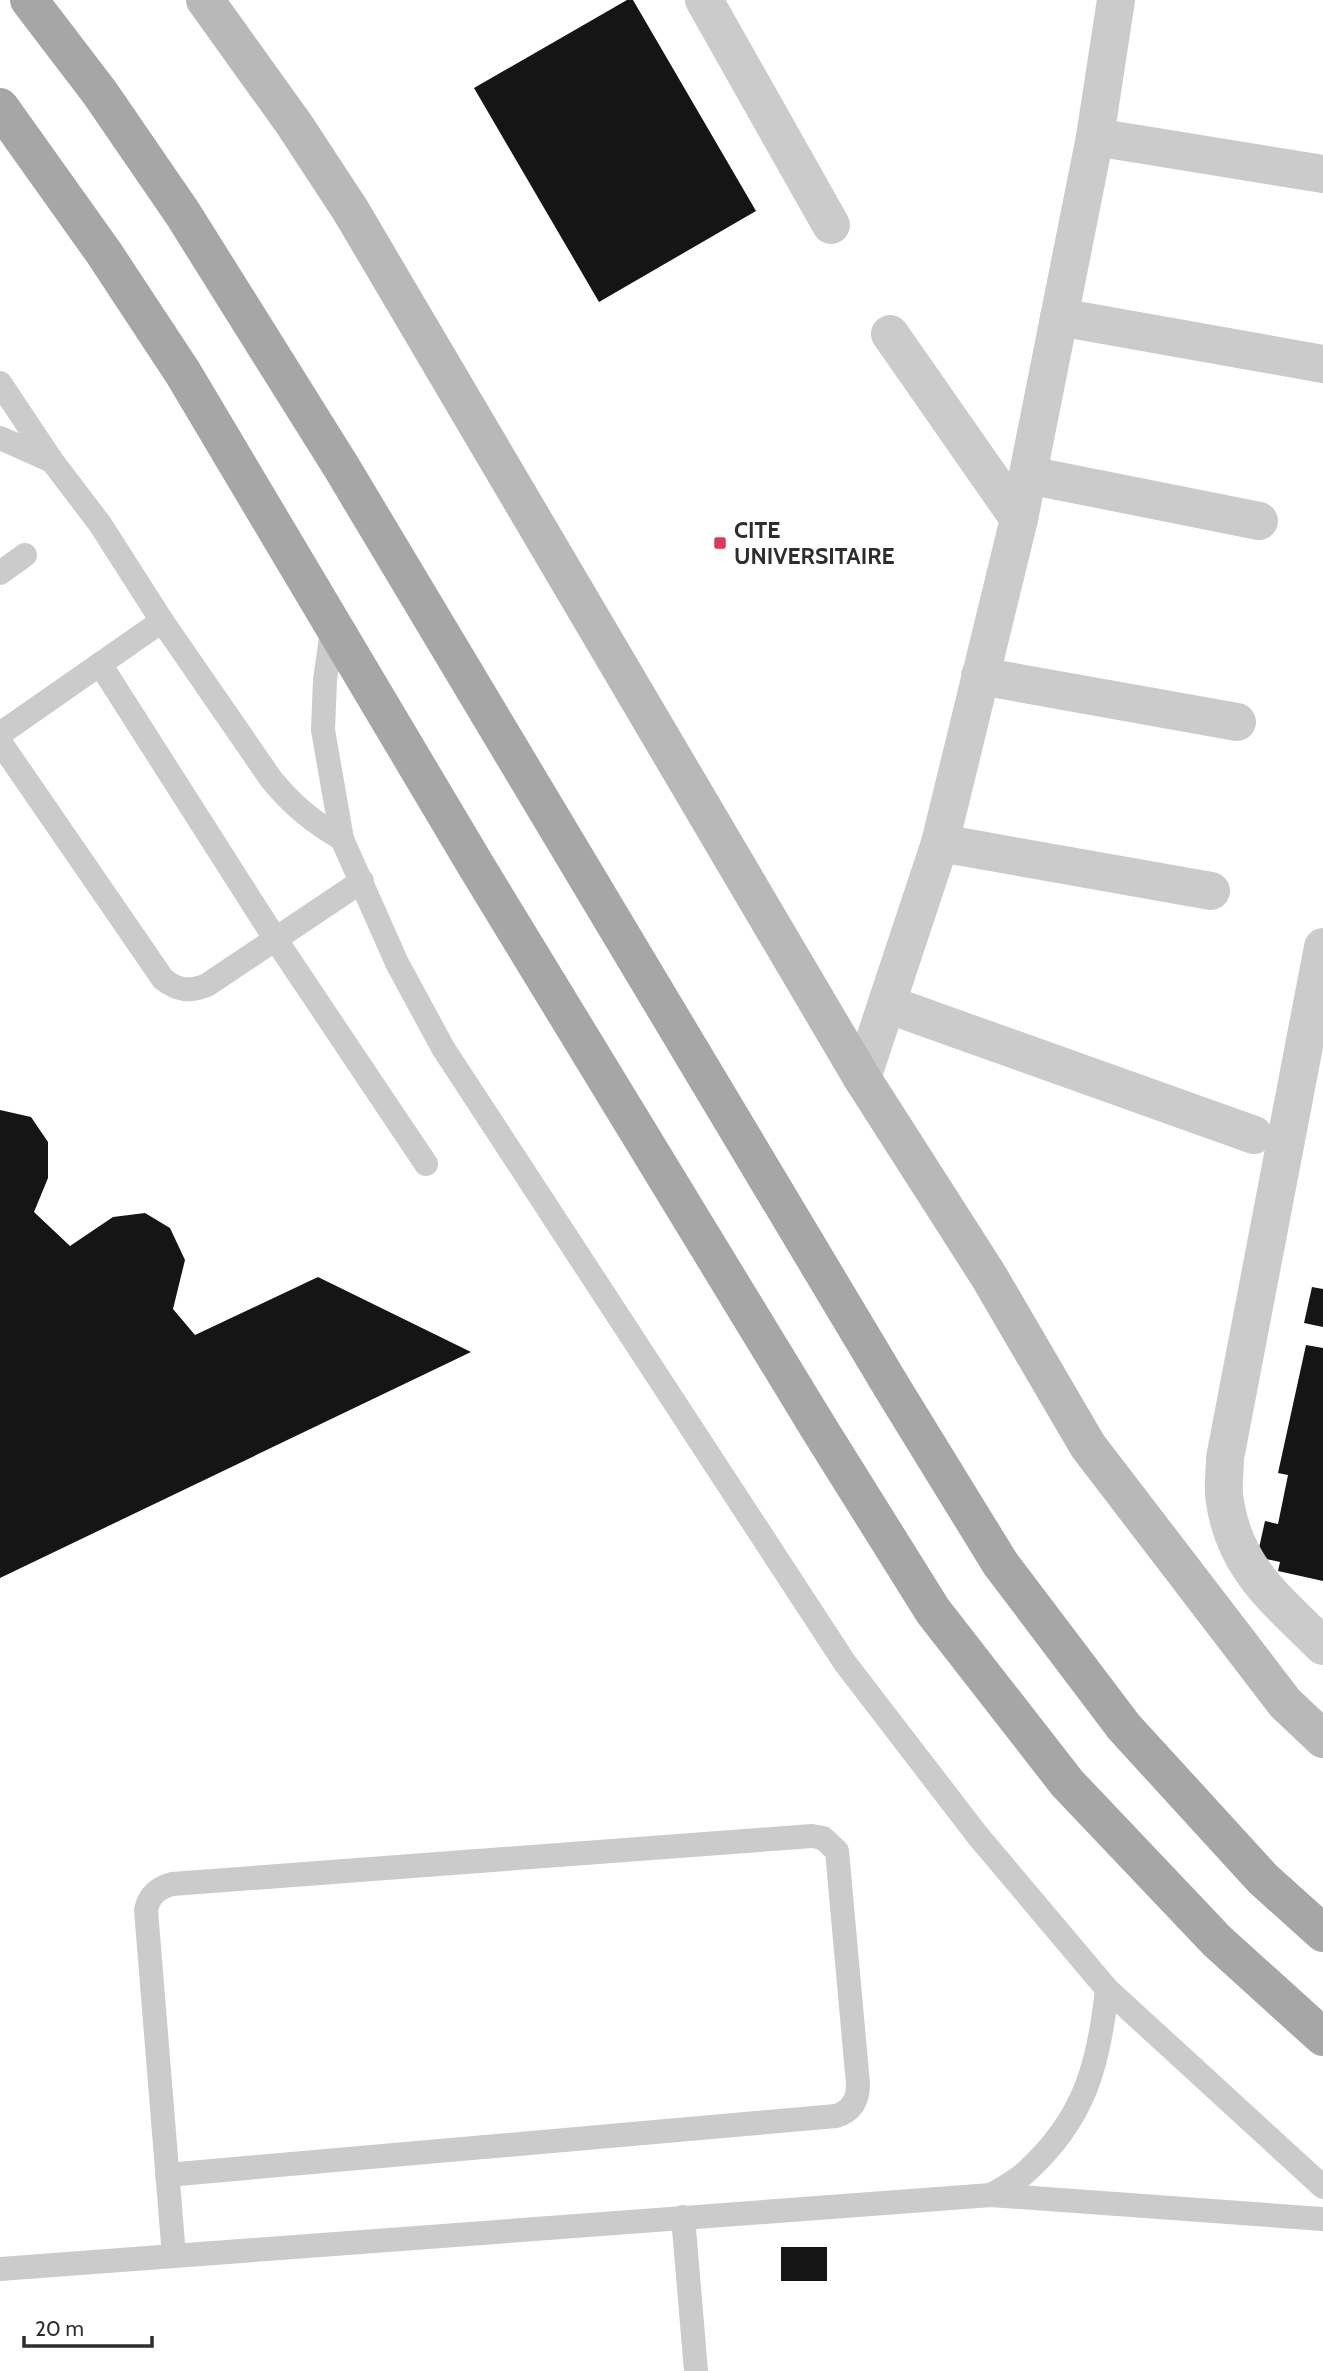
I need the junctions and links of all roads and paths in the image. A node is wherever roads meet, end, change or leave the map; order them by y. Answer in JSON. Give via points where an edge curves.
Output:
{"nodes":[{"id":1,"x":29,"y":0,"type":"edge"},
{"id":2,"x":205,"y":0,"type":"edge"},
{"id":3,"x":704,"y":0,"type":"edge"},
{"id":4,"x":1116,"y":0,"type":"edge"},
{"id":5,"x":0,"y":107,"type":"edge"},
{"id":6,"x":1095,"y":137,"type":"junction"},
{"id":7,"x":1323,"y":174,"type":"edge"},
{"id":8,"x":831,"y":225,"type":"dead end"},
{"id":9,"x":1059,"y":317,"type":"junction"},
{"id":10,"x":890,"y":334,"type":"dead end"},
{"id":11,"x":1323,"y":364,"type":"edge"},
{"id":12,"x":0,"y":383,"type":"edge"},
{"id":13,"x":0,"y":438,"type":"edge"},
{"id":14,"x":52,"y":461,"type":"junction"},
{"id":15,"x":1028,"y":475,"type":"junction"},
{"id":16,"x":1018,"y":519,"type":"junction"},
{"id":17,"x":1259,"y":521,"type":"dead end"},
{"id":18,"x":25,"y":555,"type":"dead end"},
{"id":19,"x":0,"y":573,"type":"edge"},
{"id":20,"x":162,"y":621,"type":"junction"},
{"id":21,"x":333,"y":624,"type":"junction"},
{"id":22,"x":100,"y":664,"type":"junction"},
{"id":23,"x":980,"y":676,"type":"junction"},
{"id":24,"x":1237,"y":722,"type":"dead end"},
{"id":25,"x":0,"y":734,"type":"edge"},
{"id":26,"x":0,"y":741,"type":"edge"},
{"id":27,"x":342,"y":839,"type":"junction"},
{"id":28,"x":940,"y":843,"type":"junction"},
{"id":29,"x":362,"y":881,"type":"junction"},
{"id":30,"x":1211,"y":891,"type":"dead end"},
{"id":31,"x":276,"y":940,"type":"junction"},
{"id":32,"x":1323,"y":947,"type":"edge"},
{"id":33,"x":887,"y":1004,"type":"junction"},
{"id":34,"x":862,"y":1078,"type":"junction"},
{"id":35,"x":1254,"y":1135,"type":"dead end"},
{"id":36,"x":426,"y":1164,"type":"dead end"},
{"id":37,"x":1323,"y":1646,"type":"edge"},
{"id":38,"x":1323,"y":1739,"type":"edge"},
{"id":39,"x":1323,"y":1933,"type":"edge"},
{"id":40,"x":1107,"y":1989,"type":"junction"},
{"id":41,"x":1323,"y":2037,"type":"edge"},
{"id":42,"x":167,"y":2175,"type":"junction"},
{"id":43,"x":1323,"y":2188,"type":"edge"},
{"id":44,"x":991,"y":2195,"type":"junction"},
{"id":45,"x":683,"y":2217,"type":"junction"},
{"id":46,"x":1323,"y":2219,"type":"edge"},
{"id":47,"x":174,"y":2256,"type":"junction"},
{"id":48,"x":0,"y":2269,"type":"edge"},
{"id":49,"x":696,"y":2371,"type":"edge"}],
"edges":[{"from":1,"to":39,"type":"main road","via":[[183,214],[342,468],[1000,1563],[1124,1727],[1263,1879]]},
{"from":2,"to":34,"type":"street","via":[[351,211]]},
{"from":3,"to":8,"type":"street"},
{"from":4,"to":6,"type":"street"},
{"from":5,"to":21,"type":"main road","via":[[169,351]]},
{"from":6,"to":7,"type":"street"},
{"from":6,"to":9,"type":"street"},
{"from":9,"to":11,"type":"street"},
{"from":9,"to":15,"type":"street"},
{"from":10,"to":16,"type":"street"},
{"from":12,"to":14,"type":"lane"},
{"from":13,"to":14,"type":"lane"},
{"from":14,"to":20,"type":"lane","via":[[100,524]]},
{"from":15,"to":16,"type":"street"},
{"from":15,"to":17,"type":"street"},
{"from":16,"to":23,"type":"street"},
{"from":18,"to":19,"type":"lane"},
{"from":20,"to":22,"type":"lane"},
{"from":20,"to":27,"type":"lane","via":[[288,800]]},
{"from":21,"to":27,"type":"lane","via":[[323,730]]},
{"from":21,"to":41,"type":"main road","via":[[933,1611],[1067,1783],[1217,1941]]},
{"from":22,"to":25,"type":"lane"},
{"from":22,"to":31,"type":"lane"},
{"from":23,"to":24,"type":"street"},
{"from":23,"to":28,"type":"street"},
{"from":26,"to":31,"type":"lane","via":[[171,986],[195,990],[207,985]]},
{"from":27,"to":29,"type":"lane"},
{"from":28,"to":30,"type":"street"},
{"from":28,"to":33,"type":"street"},
{"from":29,"to":31,"type":"lane"},
{"from":29,"to":40,"type":"lane","via":[[397,963],[443,1048],[845,1663],[978,1836]]},
{"from":31,"to":36,"type":"lane"},
{"from":32,"to":37,"type":"street","via":[[1225,1458],[1224,1500],[1234,1541],[1255,1577]]},
{"from":33,"to":34,"type":"street"},
{"from":33,"to":35,"type":"street"},
{"from":34,"to":38,"type":"street","via":[[988,1275],[1088,1446],[1286,1703]]},
{"from":40,"to":43,"type":"lane"},
{"from":40,"to":44,"type":"lane","via":[[1101,2039],[1075,2113],[1053,2145],[1025,2173]]},
{"from":42,"to":42,"type":"lane","via":[[844,2113],[856,2101],[858,2084],[837,1851],[823,1838],[813,1836],[161,1887],[146,1910]]},
{"from":42,"to":47,"type":"lane"},
{"from":44,"to":45,"type":"lane"},
{"from":44,"to":46,"type":"lane"},
{"from":45,"to":47,"type":"lane"},
{"from":45,"to":49,"type":"lane"},
{"from":47,"to":48,"type":"lane"}]}
